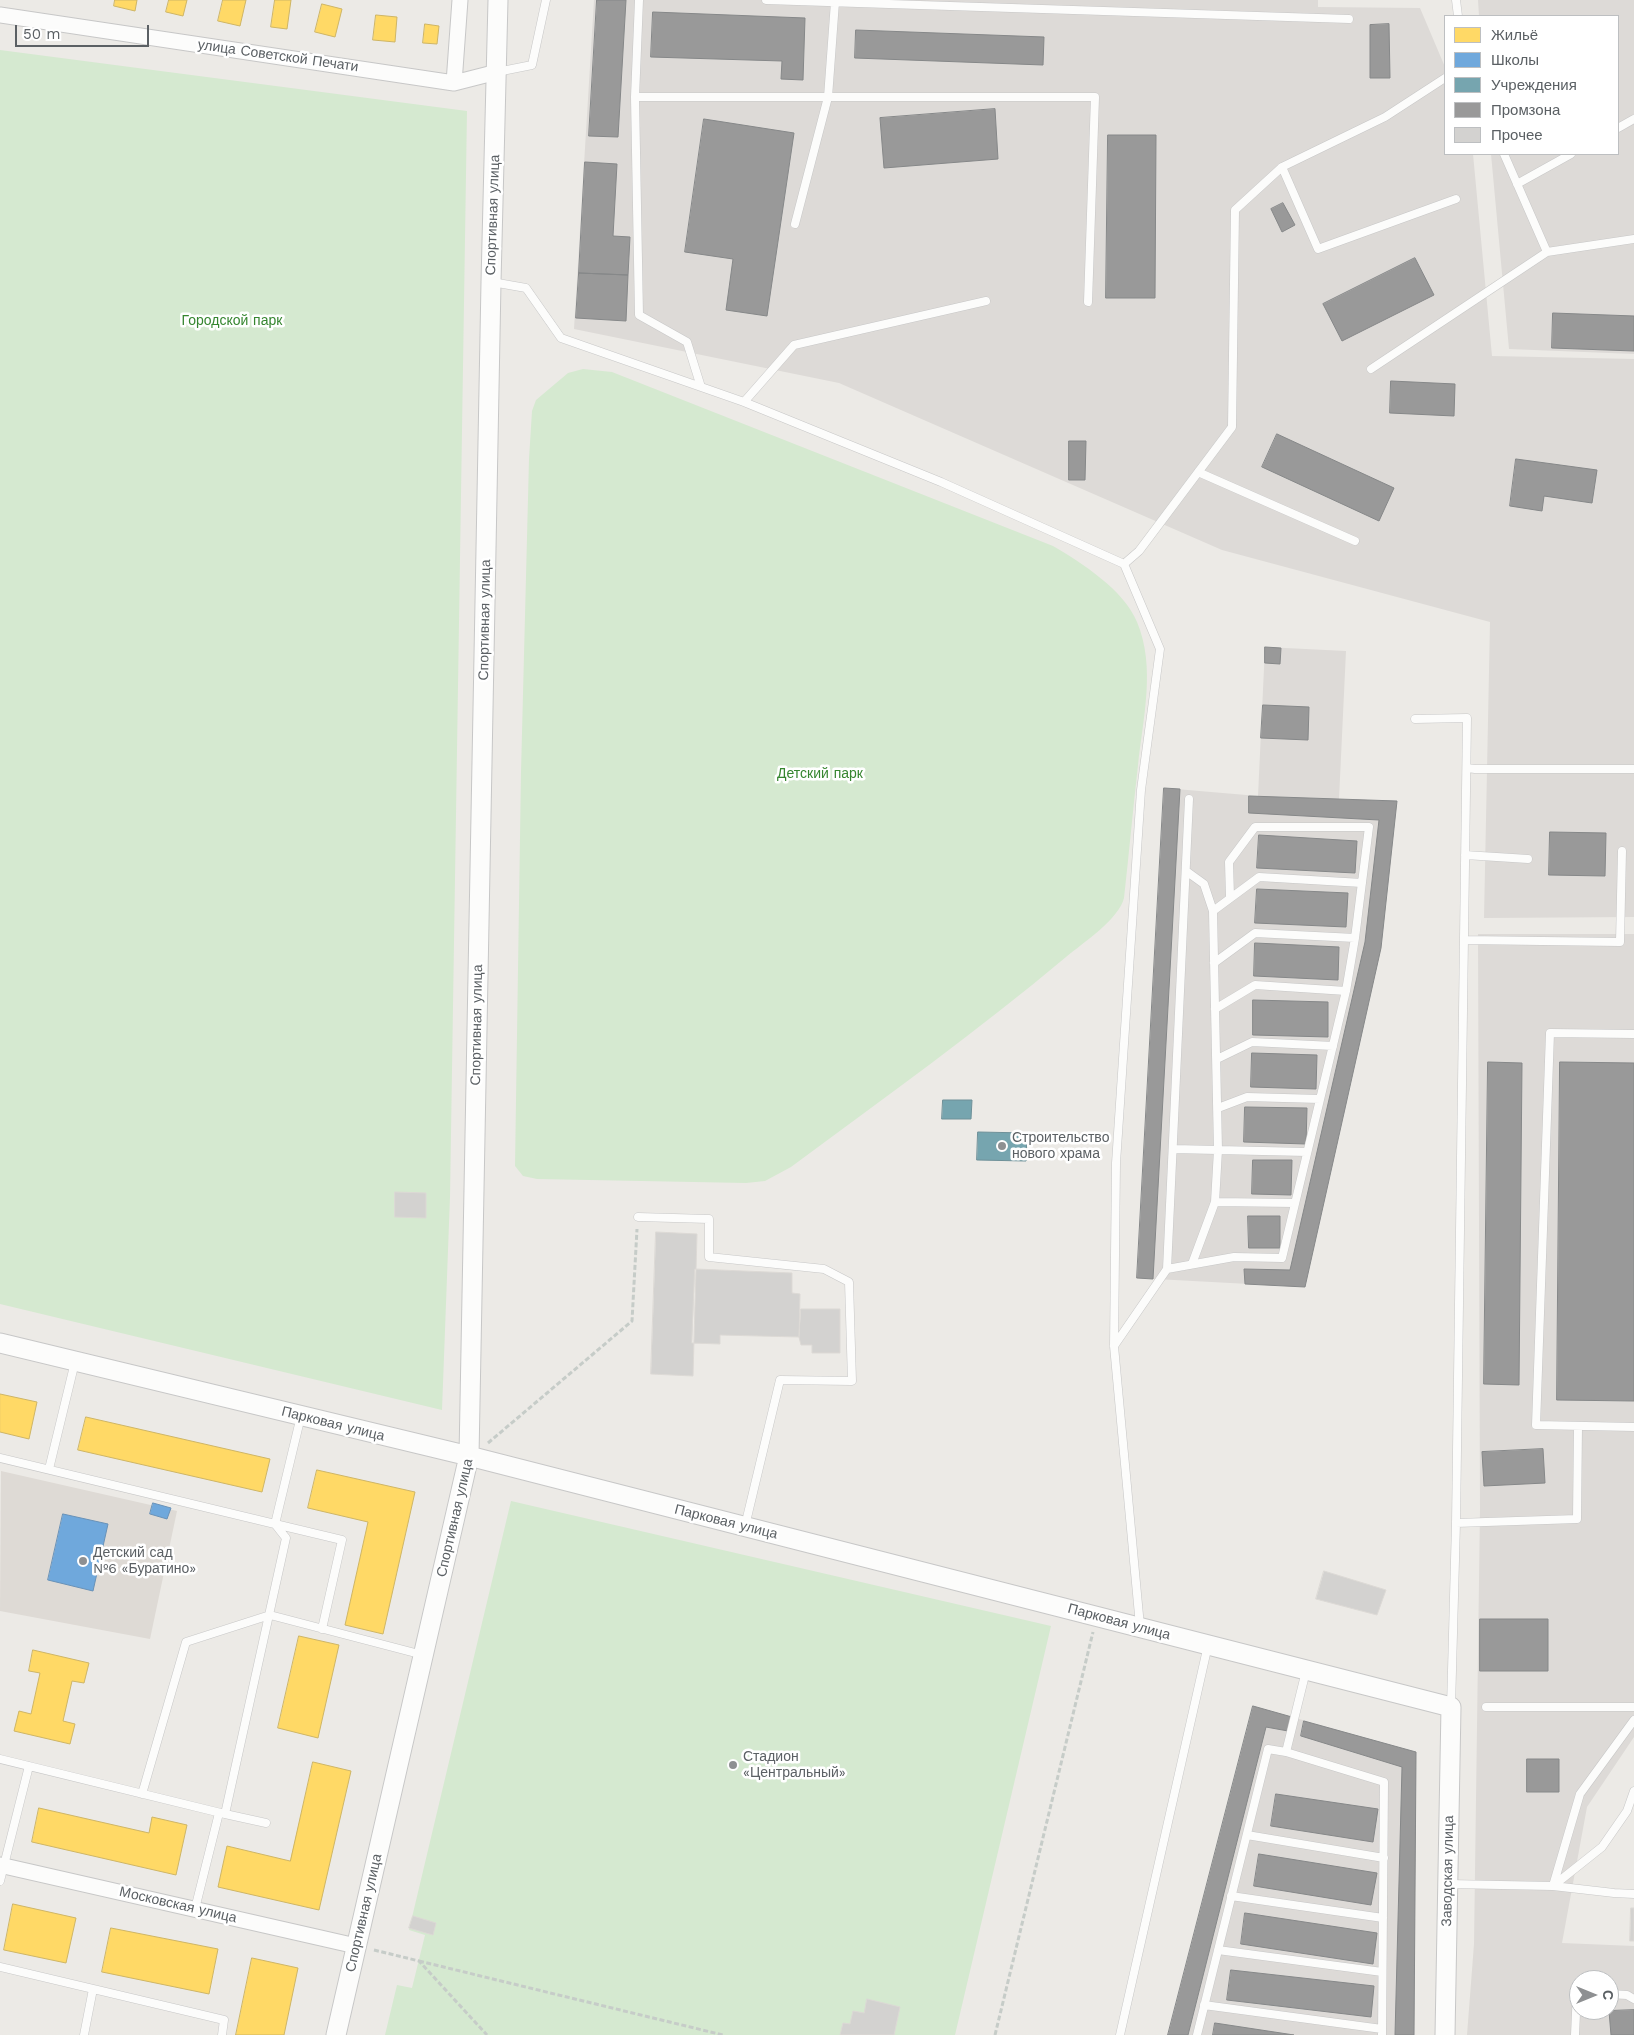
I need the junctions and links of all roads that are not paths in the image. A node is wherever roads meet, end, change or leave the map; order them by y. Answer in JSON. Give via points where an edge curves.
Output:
{"nodes":[{"id":1,"x":460,"y":0,"type":"edge"},
{"id":2,"x":498,"y":0,"type":"edge"},
{"id":3,"x":546,"y":0,"type":"edge"},
{"id":4,"x":639,"y":0,"type":"edge"},
{"id":5,"x":766,"y":0,"type":"edge"},
{"id":6,"x":1456,"y":0,"type":"edge"},
{"id":7,"x":835,"y":2,"type":"junction"},
{"id":8,"x":0,"y":15,"type":"edge"},
{"id":9,"x":1458,"y":15,"type":"edge"},
{"id":10,"x":1349,"y":19,"type":"dead end"},
{"id":11,"x":497,"y":72,"type":"junction"},
{"id":12,"x":1444,"y":79,"type":"edge"},
{"id":13,"x":454,"y":83,"type":"junction"},
{"id":14,"x":635,"y":97,"type":"junction"},
{"id":15,"x":828,"y":97,"type":"junction"},
{"id":16,"x":1634,"y":118,"type":"edge"},
{"id":17,"x":1619,"y":127,"type":"edge"},
{"id":18,"x":1504,"y":155,"type":"edge"},
{"id":19,"x":1569,"y":155,"type":"edge"},
{"id":20,"x":1282,"y":167,"type":"junction"},
{"id":21,"x":1517,"y":184,"type":"junction"},
{"id":22,"x":1456,"y":199,"type":"dead end"},
{"id":23,"x":794,"y":224,"type":"dead end"},
{"id":24,"x":1634,"y":239,"type":"edge"},
{"id":25,"x":1548,"y":252,"type":"junction"},
{"id":26,"x":491,"y":282,"type":"junction"},
{"id":27,"x":986,"y":300,"type":"dead end"},
{"id":28,"x":1088,"y":302,"type":"dead end"},
{"id":29,"x":1371,"y":369,"type":"dead end"},
{"id":30,"x":701,"y":387,"type":"junction"},
{"id":31,"x":744,"y":402,"type":"junction"},
{"id":32,"x":1198,"y":472,"type":"junction"},
{"id":33,"x":1355,"y":541,"type":"dead end"},
{"id":34,"x":1124,"y":564,"type":"junction"},
{"id":35,"x":1415,"y":719,"type":"dead end"},
{"id":36,"x":1466,"y":768,"type":"junction"},
{"id":37,"x":1634,"y":769,"type":"edge"},
{"id":38,"x":1189,"y":799,"type":"dead end"},
{"id":39,"x":1622,"y":850,"type":"dead end"},
{"id":40,"x":1465,"y":855,"type":"junction"},
{"id":41,"x":1528,"y":859,"type":"dead end"},
{"id":42,"x":1186,"y":871,"type":"junction"},
{"id":43,"x":1362,"y":883,"type":"junction"},
{"id":44,"x":1230,"y":897,"type":"junction"},
{"id":45,"x":1213,"y":911,"type":"junction"},
{"id":46,"x":1355,"y":938,"type":"junction"},
{"id":47,"x":1464,"y":940,"type":"junction"},
{"id":48,"x":1214,"y":963,"type":"junction"},
{"id":49,"x":1346,"y":991,"type":"junction"},
{"id":50,"x":1216,"y":1009,"type":"junction"},
{"id":51,"x":1634,"y":1034,"type":"edge"},
{"id":52,"x":1333,"y":1046,"type":"junction"},
{"id":53,"x":1217,"y":1059,"type":"junction"},
{"id":54,"x":1320,"y":1099,"type":"junction"},
{"id":55,"x":1218,"y":1108,"type":"junction"},
{"id":56,"x":1173,"y":1149,"type":"junction"},
{"id":57,"x":1218,"y":1150,"type":"junction"},
{"id":58,"x":1307,"y":1152,"type":"junction"},
{"id":59,"x":1215,"y":1202,"type":"junction"},
{"id":60,"x":1296,"y":1203,"type":"junction"},
{"id":61,"x":638,"y":1217,"type":"road end"},
{"id":62,"x":1192,"y":1264,"type":"junction"},
{"id":63,"x":1167,"y":1269,"type":"junction"},
{"id":64,"x":0,"y":1343,"type":"edge"},
{"id":65,"x":1114,"y":1346,"type":"junction"},
{"id":66,"x":76,"y":1361,"type":"junction"},
{"id":67,"x":301,"y":1416,"type":"junction"},
{"id":68,"x":1578,"y":1426,"type":"junction"},
{"id":69,"x":1634,"y":1427,"type":"edge"},
{"id":70,"x":469,"y":1456,"type":"junction"},
{"id":71,"x":0,"y":1458,"type":"edge"},
{"id":72,"x":49,"y":1469,"type":"junction"},
{"id":73,"x":1456,"y":1523,"type":"junction"},
{"id":74,"x":274,"y":1524,"type":"junction"},
{"id":75,"x":745,"y":1527,"type":"junction"},
{"id":76,"x":270,"y":1615,"type":"junction"},
{"id":77,"x":1140,"y":1628,"type":"junction"},
{"id":78,"x":322,"y":1629,"type":"junction"},
{"id":79,"x":1208,"y":1645,"type":"junction"},
{"id":80,"x":423,"y":1656,"type":"junction"},
{"id":81,"x":1306,"y":1671,"type":"junction"},
{"id":82,"x":1451,"y":1707,"type":"junction"},
{"id":83,"x":1486,"y":1707,"type":"dead end"},
{"id":84,"x":1634,"y":1707,"type":"edge"},
{"id":85,"x":1634,"y":1720,"type":"edge"},
{"id":86,"x":1286,"y":1752,"type":"junction"},
{"id":87,"x":0,"y":1759,"type":"edge"},
{"id":88,"x":29,"y":1766,"type":"junction"},
{"id":89,"x":1634,"y":1791,"type":"edge"},
{"id":90,"x":142,"y":1794,"type":"junction"},
{"id":91,"x":222,"y":1814,"type":"junction"},
{"id":92,"x":266,"y":1823,"type":"dead end"},
{"id":93,"x":1247,"y":1835,"type":"junction"},
{"id":94,"x":1384,"y":1858,"type":"junction"},
{"id":95,"x":2,"y":1865,"type":"edge"},
{"id":96,"x":0,"y":1881,"type":"edge"},
{"id":97,"x":1447,"y":1884,"type":"junction"},
{"id":98,"x":1553,"y":1886,"type":"junction"},
{"id":99,"x":1634,"y":1894,"type":"edge"},
{"id":100,"x":1231,"y":1896,"type":"junction"},
{"id":101,"x":195,"y":1909,"type":"junction"},
{"id":102,"x":1383,"y":1918,"type":"junction"},
{"id":103,"x":356,"y":1946,"type":"junction"},
{"id":104,"x":1218,"y":1950,"type":"junction"},
{"id":105,"x":0,"y":1967,"type":"edge"},
{"id":106,"x":1382,"y":1972,"type":"junction"},
{"id":107,"x":93,"y":1989,"type":"junction"},
{"id":108,"x":1619,"y":1995,"type":"edge"},
{"id":109,"x":1634,"y":1999,"type":"edge"},
{"id":110,"x":1204,"y":2006,"type":"junction"},
{"id":111,"x":1576,"y":2020,"type":"edge"},
{"id":112,"x":1382,"y":2032,"type":"edge"},
{"id":113,"x":84,"y":2035,"type":"edge"},
{"id":114,"x":222,"y":2035,"type":"edge"},
{"id":115,"x":336,"y":2035,"type":"edge"},
{"id":116,"x":1120,"y":2035,"type":"edge"},
{"id":117,"x":1197,"y":2035,"type":"edge"},
{"id":118,"x":1445,"y":2035,"type":"edge"},
{"id":119,"x":1575,"y":2035,"type":"edge"}],
"edges":[{"from":1,"to":13,"type":"street"},
{"from":2,"to":11,"type":"street","name":"Спортивная улица"},
{"from":3,"to":11,"type":"lane","via":[[532,65]]},
{"from":4,"to":14,"type":"lane"},
{"from":5,"to":7,"type":"lane"},
{"from":6,"to":9,"type":"lane"},
{"from":7,"to":10,"type":"lane"},
{"from":7,"to":15,"type":"lane"},
{"from":8,"to":13,"type":"street","name":"улица Советской Печати"},
{"from":11,"to":13,"type":"street","name":"улица Советской Печати"},
{"from":11,"to":26,"type":"street","name":"Спортивная улица"},
{"from":12,"to":20,"type":"lane","via":[[1385,117]]},
{"from":14,"to":15,"type":"lane"},
{"from":14,"to":30,"type":"lane","via":[[639,315],[687,342]]},
{"from":15,"to":23,"type":"lane"},
{"from":15,"to":28,"type":"lane","via":[[1095,97]]},
{"from":16,"to":17,"type":"lane"},
{"from":18,"to":21,"type":"lane"},
{"from":19,"to":21,"type":"lane"},
{"from":20,"to":22,"type":"lane","via":[[1318,249]]},
{"from":20,"to":32,"type":"lane","via":[[1235,210],[1232,427]]},
{"from":21,"to":25,"type":"lane"},
{"from":24,"to":25,"type":"lane"},
{"from":25,"to":29,"type":"lane"},
{"from":26,"to":30,"type":"lane","via":[[526,288],[561,338]]},
{"from":26,"to":70,"type":"street","name":"Спортивная улица"},
{"from":27,"to":31,"type":"lane","via":[[794,345]]},
{"from":30,"to":31,"type":"lane"},
{"from":31,"to":34,"type":"lane","via":[[941,482]]},
{"from":32,"to":33,"type":"lane"},
{"from":32,"to":34,"type":"lane","via":[[1139,551]]},
{"from":34,"to":65,"type":"lane","via":[[1160,649],[1141,790],[1117,1144]]},
{"from":35,"to":36,"type":"lane","via":[[1467,718]]},
{"from":36,"to":37,"type":"lane"},
{"from":36,"to":40,"type":"lane"},
{"from":38,"to":42,"type":"lane"},
{"from":39,"to":47,"type":"lane","via":[[1620,942]]},
{"from":40,"to":41,"type":"lane"},
{"from":40,"to":47,"type":"lane"},
{"from":42,"to":45,"type":"lane","via":[[1204,884]]},
{"from":42,"to":56,"type":"lane"},
{"from":43,"to":44,"type":"lane","via":[[1259,877]]},
{"from":43,"to":44,"type":"lane","via":[[1369,826],[1255,827],[1229,862]]},
{"from":43,"to":46,"type":"lane"},
{"from":44,"to":45,"type":"lane"},
{"from":45,"to":48,"type":"lane"},
{"from":46,"to":48,"type":"lane","via":[[1256,933]]},
{"from":46,"to":49,"type":"lane"},
{"from":47,"to":73,"type":"lane"},
{"from":48,"to":50,"type":"lane"},
{"from":49,"to":50,"type":"lane","via":[[1255,985]]},
{"from":49,"to":52,"type":"lane"},
{"from":50,"to":53,"type":"lane"},
{"from":51,"to":68,"type":"lane","via":[[1550,1034],[1536,1425]]},
{"from":52,"to":53,"type":"lane","via":[[1252,1042]]},
{"from":52,"to":54,"type":"lane"},
{"from":53,"to":55,"type":"lane"},
{"from":54,"to":55,"type":"lane","via":[[1247,1096]]},
{"from":54,"to":58,"type":"lane"},
{"from":55,"to":57,"type":"lane"},
{"from":56,"to":57,"type":"lane"},
{"from":56,"to":63,"type":"lane"},
{"from":57,"to":58,"type":"lane"},
{"from":57,"to":59,"type":"lane"},
{"from":58,"to":60,"type":"lane"},
{"from":59,"to":60,"type":"lane"},
{"from":59,"to":62,"type":"lane"},
{"from":60,"to":62,"type":"lane","via":[[1282,1258],[1234,1257]]},
{"from":61,"to":75,"type":"lane","via":[[709,1219],[708,1257],[824,1268],[849,1282],[852,1381],[780,1380]]},
{"from":62,"to":63,"type":"lane"},
{"from":63,"to":65,"type":"lane"},
{"from":64,"to":66,"type":"street","name":"Парковая улица"},
{"from":65,"to":77,"type":"lane"},
{"from":66,"to":67,"type":"street","name":"Парковая улица"},
{"from":66,"to":72,"type":"lane"},
{"from":67,"to":70,"type":"street","name":"Парковая улица"},
{"from":67,"to":74,"type":"lane"},
{"from":68,"to":69,"type":"lane"},
{"from":68,"to":73,"type":"lane","via":[[1577,1519]]},
{"from":70,"to":75,"type":"street","name":"Парковая улица"},
{"from":70,"to":80,"type":"street","name":"Спортивная улица"},
{"from":71,"to":72,"type":"lane"},
{"from":72,"to":74,"type":"lane"},
{"from":73,"to":82,"type":"lane"},
{"from":74,"to":76,"type":"lane","via":[[286,1538]]},
{"from":74,"to":78,"type":"lane","via":[[342,1540]]},
{"from":75,"to":77,"type":"street","name":"Парковая улица"},
{"from":76,"to":78,"type":"lane"},
{"from":76,"to":90,"type":"lane","via":[[186,1642]]},
{"from":76,"to":91,"type":"lane"},
{"from":77,"to":79,"type":"street","name":"Парковая улица"},
{"from":78,"to":80,"type":"lane"},
{"from":79,"to":81,"type":"street","name":"Парковая улица"},
{"from":79,"to":116,"type":"lane"},
{"from":80,"to":103,"type":"street","name":"Спортивная улица"},
{"from":81,"to":82,"type":"street","name":"Парковая улица"},
{"from":81,"to":86,"type":"lane"},
{"from":82,"to":97,"type":"street","name":"Заводская улица"},
{"from":83,"to":84,"type":"lane"},
{"from":85,"to":98,"type":"lane","via":[[1580,1794]]},
{"from":86,"to":93,"type":"lane","via":[[1268,1749]]},
{"from":86,"to":94,"type":"lane","via":[[1384,1782]]},
{"from":87,"to":88,"type":"lane"},
{"from":88,"to":90,"type":"lane"},
{"from":88,"to":95,"type":"lane"},
{"from":89,"to":98,"type":"lane","via":[[1627,1811],[1602,1846]]},
{"from":90,"to":91,"type":"lane"},
{"from":91,"to":92,"type":"lane"},
{"from":91,"to":101,"type":"lane"},
{"from":93,"to":94,"type":"lane"},
{"from":93,"to":100,"type":"lane"},
{"from":94,"to":102,"type":"lane"},
{"from":95,"to":96,"type":"lane"},
{"from":95,"to":101,"type":"street","name":"Московская улица"},
{"from":97,"to":98,"type":"lane"},
{"from":97,"to":118,"type":"street","name":"Заводская улица"},
{"from":98,"to":99,"type":"lane"},
{"from":100,"to":102,"type":"lane"},
{"from":100,"to":104,"type":"lane"},
{"from":101,"to":103,"type":"street","name":"Московская улица"},
{"from":102,"to":106,"type":"lane"},
{"from":103,"to":115,"type":"street","name":"Спортивная улица"},
{"from":104,"to":106,"type":"lane"},
{"from":104,"to":110,"type":"lane"},
{"from":105,"to":107,"type":"lane"},
{"from":106,"to":112,"type":"lane"},
{"from":107,"to":113,"type":"lane"},
{"from":107,"to":114,"type":"lane","via":[[224,2020]]},
{"from":108,"to":109,"type":"lane"},
{"from":110,"to":112,"type":"lane"},
{"from":110,"to":117,"type":"lane"},
{"from":111,"to":119,"type":"lane"}]}
